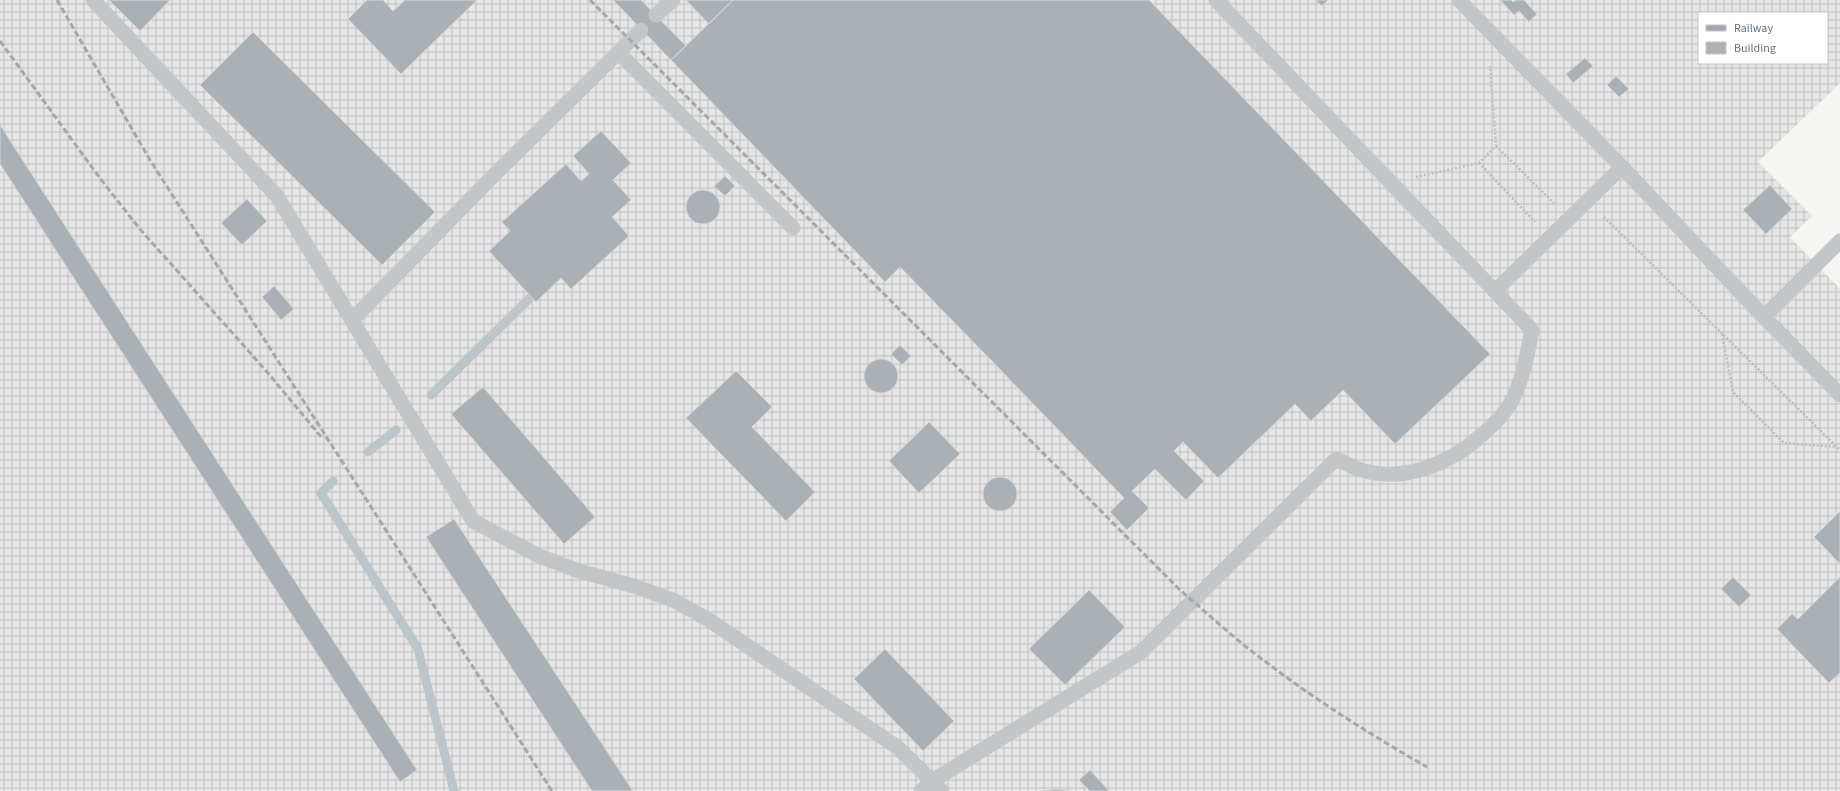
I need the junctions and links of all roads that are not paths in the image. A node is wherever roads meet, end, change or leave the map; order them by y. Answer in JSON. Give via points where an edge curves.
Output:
{"nodes":[{"id":1,"x":93,"y":0,"type":"edge"},
{"id":2,"x":673,"y":0,"type":"edge"},
{"id":3,"x":1216,"y":0,"type":"edge"},
{"id":4,"x":1459,"y":0,"type":"edge"},
{"id":5,"x":656,"y":15,"type":"dead end"},
{"id":6,"x":641,"y":30,"type":"dead end"},
{"id":7,"x":618,"y":52,"type":"junction"},
{"id":8,"x":1622,"y":167,"type":"junction"},
{"id":9,"x":793,"y":228,"type":"dead end"},
{"id":10,"x":1840,"y":241,"type":"edge"},
{"id":11,"x":1494,"y":292,"type":"junction"},
{"id":12,"x":1764,"y":318,"type":"junction"},
{"id":13,"x":352,"y":320,"type":"junction"},
{"id":14,"x":1840,"y":395,"type":"edge"},
{"id":15,"x":932,"y":788,"type":"edge"}],
"edges":[{"from":1,"to":13,"type":"lane","via":[[277,196]]},
{"from":2,"to":5,"type":"lane"},
{"from":3,"to":11,"type":"lane"},
{"from":4,"to":8,"type":"lane"},
{"from":6,"to":7,"type":"lane"},
{"from":7,"to":9,"type":"lane"},
{"from":7,"to":13,"type":"lane"},
{"from":8,"to":11,"type":"lane"},
{"from":8,"to":12,"type":"lane"},
{"from":10,"to":12,"type":"lane"},
{"from":11,"to":15,"type":"lane","via":[[1532,330],[1526,363],[1516,393],[1500,418],[1467,448],[1443,462],[1421,470],[1396,474],[1359,469],[1336,459],[1141,652]]},
{"from":12,"to":14,"type":"lane"},
{"from":13,"to":15,"type":"lane","via":[[473,521],[539,556],[673,600],[709,620],[897,747]]}]}
